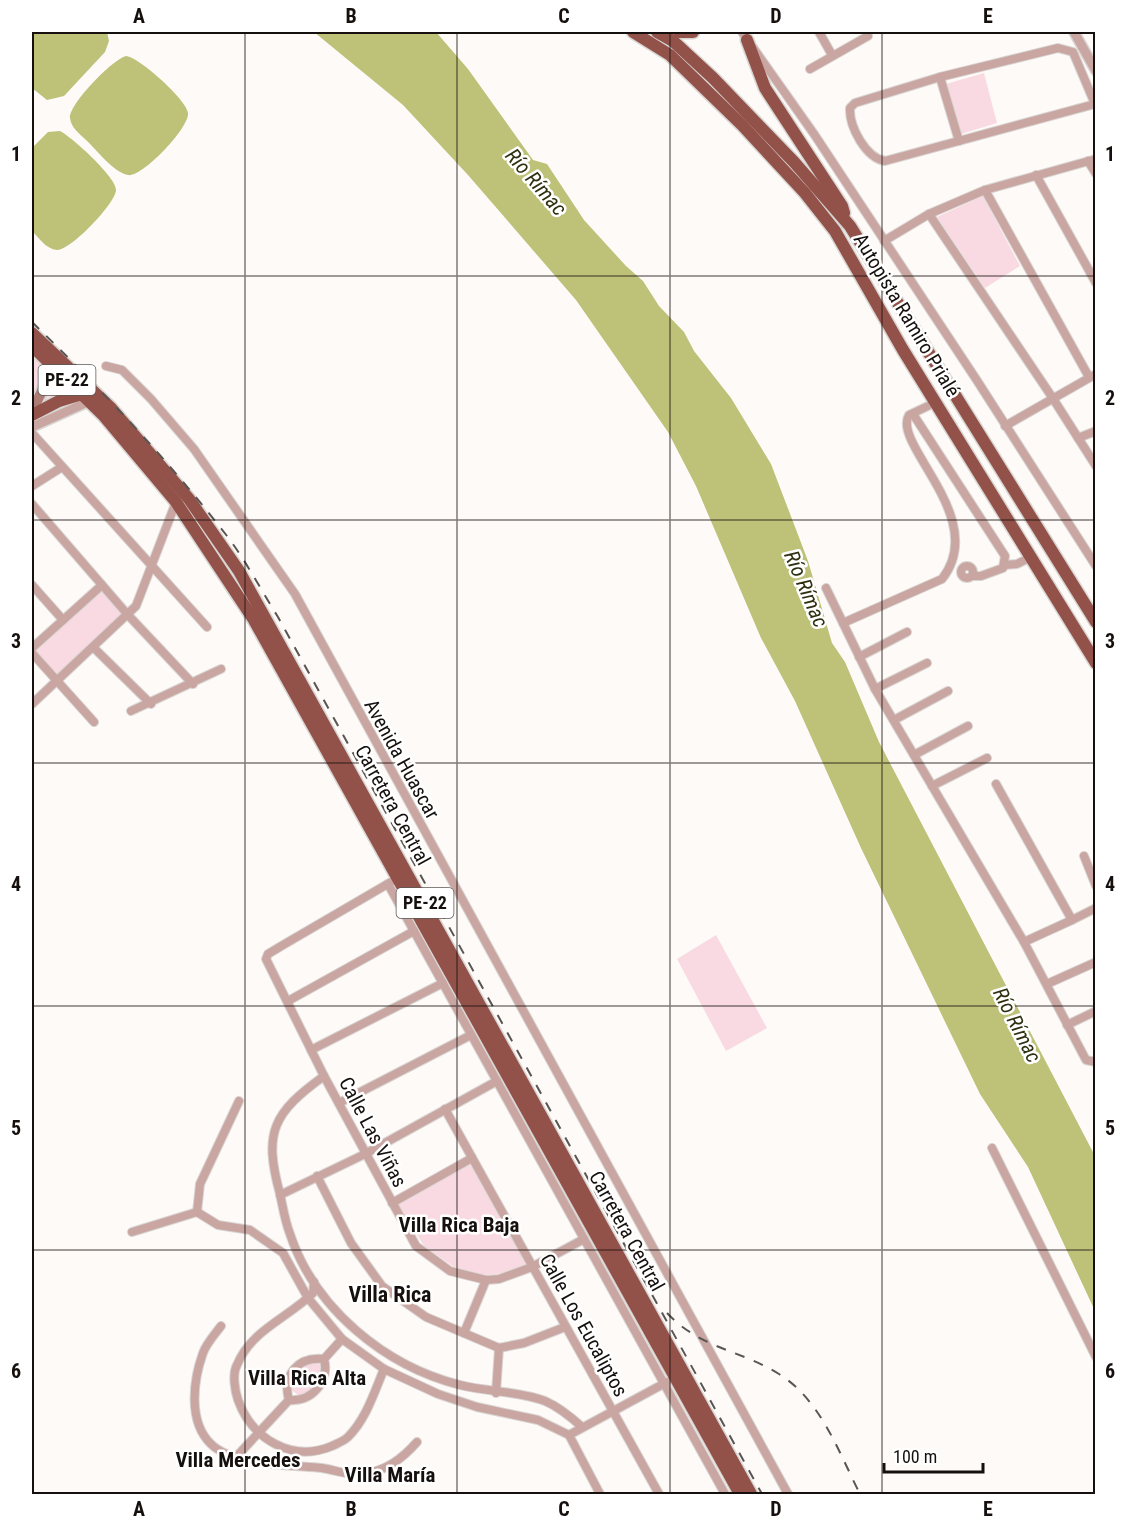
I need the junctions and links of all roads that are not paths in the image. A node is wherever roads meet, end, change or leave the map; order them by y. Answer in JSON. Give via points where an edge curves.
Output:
{"nodes":[{"id":1,"x":633,"y":32,"type":"edge"},
{"id":2,"x":657,"y":32,"type":"edge"},
{"id":3,"x":679,"y":32,"type":"edge"},
{"id":4,"x":693,"y":32,"type":"edge"},
{"id":5,"x":819,"y":32,"type":"edge"},
{"id":6,"x":1074,"y":32,"type":"edge"},
{"id":7,"x":745,"y":36,"type":"edge"},
{"id":8,"x":868,"y":36,"type":"dead end"},
{"id":9,"x":832,"y":55,"type":"junction"},
{"id":10,"x":810,"y":69,"type":"dead end"},
{"id":11,"x":1095,"y":71,"type":"edge"},
{"id":12,"x":940,"y":77,"type":"junction"},
{"id":13,"x":1095,"y":104,"type":"edge"},
{"id":14,"x":959,"y":141,"type":"junction"},
{"id":15,"x":1092,"y":160,"type":"edge"},
{"id":16,"x":1095,"y":174,"type":"edge"},
{"id":17,"x":1036,"y":175,"type":"junction"},
{"id":18,"x":985,"y":190,"type":"junction"},
{"id":19,"x":929,"y":214,"type":"junction"},
{"id":20,"x":845,"y":220,"type":"junction"},
{"id":21,"x":884,"y":241,"type":"junction"},
{"id":22,"x":1095,"y":283,"type":"edge"},
{"id":23,"x":32,"y":333,"type":"edge"},
{"id":24,"x":32,"y":346,"type":"edge"},
{"id":25,"x":48,"y":348,"type":"junction"},
{"id":26,"x":49,"y":363,"type":"junction"},
{"id":27,"x":106,"y":366,"type":"dead end"},
{"id":28,"x":1092,"y":375,"type":"edge"},
{"id":29,"x":1053,"y":397,"type":"junction"},
{"id":30,"x":86,"y":398,"type":"junction"},
{"id":31,"x":928,"y":406,"type":"dead end"},
{"id":32,"x":32,"y":413,"type":"edge"},
{"id":33,"x":913,"y":414,"type":"junction"},
{"id":34,"x":1005,"y":426,"type":"junction"},
{"id":35,"x":32,"y":427,"type":"edge"},
{"id":36,"x":1095,"y":431,"type":"edge"},
{"id":37,"x":32,"y":434,"type":"edge"},
{"id":38,"x":1078,"y":438,"type":"junction"},
{"id":39,"x":1095,"y":466,"type":"edge"},
{"id":40,"x":62,"y":467,"type":"junction"},
{"id":41,"x":32,"y":486,"type":"edge"},
{"id":42,"x":176,"y":502,"type":"junction"},
{"id":43,"x":32,"y":504,"type":"edge"},
{"id":44,"x":1031,"y":557,"type":"junction"},
{"id":45,"x":1004,"y":566,"type":"junction"},
{"id":46,"x":1095,"y":566,"type":"edge"},
{"id":47,"x":153,"y":567,"type":"junction"},
{"id":48,"x":973,"y":576,"type":"dead end"},
{"id":49,"x":32,"y":585,"type":"edge"},
{"id":50,"x":102,"y":585,"type":"junction"},
{"id":51,"x":826,"y":588,"type":"dead end"},
{"id":52,"x":128,"y":615,"type":"junction"},
{"id":53,"x":63,"y":620,"type":"junction"},
{"id":54,"x":1095,"y":622,"type":"edge"},
{"id":55,"x":843,"y":623,"type":"junction"},
{"id":56,"x":207,"y":627,"type":"dead end"},
{"id":57,"x":907,"y":632,"type":"dead end"},
{"id":58,"x":93,"y":647,"type":"junction"},
{"id":59,"x":32,"y":651,"type":"edge"},
{"id":60,"x":859,"y":657,"type":"junction"},
{"id":61,"x":927,"y":663,"type":"dead end"},
{"id":62,"x":1095,"y":663,"type":"edge"},
{"id":63,"x":221,"y":669,"type":"dead end"},
{"id":64,"x":56,"y":680,"type":"junction"},
{"id":65,"x":193,"y":684,"type":"junction"},
{"id":66,"x":875,"y":689,"type":"junction"},
{"id":67,"x":948,"y":691,"type":"dead end"},
{"id":68,"x":32,"y":704,"type":"edge"},
{"id":69,"x":151,"y":704,"type":"junction"},
{"id":70,"x":131,"y":711,"type":"dead end"},
{"id":71,"x":894,"y":720,"type":"junction"},
{"id":72,"x":94,"y":722,"type":"dead end"},
{"id":73,"x":968,"y":726,"type":"dead end"},
{"id":74,"x":914,"y":755,"type":"junction"},
{"id":75,"x":987,"y":758,"type":"dead end"},
{"id":76,"x":996,"y":784,"type":"dead end"},
{"id":77,"x":932,"y":786,"type":"junction"},
{"id":78,"x":1084,"y":856,"type":"dead end"},
{"id":79,"x":393,"y":881,"type":"junction"},
{"id":80,"x":1095,"y":886,"type":"edge"},
{"id":81,"x":1095,"y":908,"type":"edge"},
{"id":82,"x":1072,"y":920,"type":"junction"},
{"id":83,"x":424,"y":925,"type":"junction"},
{"id":84,"x":1024,"y":942,"type":"junction"},
{"id":85,"x":1095,"y":962,"type":"edge"},
{"id":86,"x":443,"y":983,"type":"junction"},
{"id":87,"x":1047,"y":984,"type":"junction"},
{"id":88,"x":288,"y":1001,"type":"junction"},
{"id":89,"x":1095,"y":1011,"type":"edge"},
{"id":90,"x":1067,"y":1025,"type":"junction"},
{"id":91,"x":471,"y":1035,"type":"junction"},
{"id":92,"x":311,"y":1050,"type":"junction"},
{"id":93,"x":1095,"y":1062,"type":"edge"},
{"id":94,"x":324,"y":1076,"type":"junction"},
{"id":95,"x":497,"y":1081,"type":"junction"},
{"id":96,"x":239,"y":1101,"type":"dead end"},
{"id":97,"x":339,"y":1103,"type":"junction"},
{"id":98,"x":446,"y":1109,"type":"junction"},
{"id":99,"x":992,"y":1148,"type":"dead end"},
{"id":100,"x":365,"y":1154,"type":"junction"},
{"id":101,"x":472,"y":1158,"type":"junction"},
{"id":102,"x":317,"y":1176,"type":"junction"},
{"id":103,"x":280,"y":1195,"type":"junction"},
{"id":104,"x":392,"y":1203,"type":"junction"},
{"id":105,"x":197,"y":1212,"type":"junction"},
{"id":106,"x":132,"y":1232,"type":"dead end"},
{"id":107,"x":584,"y":1239,"type":"junction"},
{"id":108,"x":532,"y":1267,"type":"junction"},
{"id":109,"x":486,"y":1280,"type":"junction"},
{"id":110,"x":314,"y":1282,"type":"junction"},
{"id":111,"x":308,"y":1298,"type":"junction"},
{"id":112,"x":221,"y":1326,"type":"dead end"},
{"id":113,"x":566,"y":1327,"type":"junction"},
{"id":114,"x":464,"y":1334,"type":"junction"},
{"id":115,"x":342,"y":1339,"type":"junction"},
{"id":116,"x":499,"y":1348,"type":"junction"},
{"id":117,"x":1095,"y":1357,"type":"edge"},
{"id":118,"x":324,"y":1359,"type":"junction"},
{"id":119,"x":384,"y":1369,"type":"junction"},
{"id":120,"x":676,"y":1378,"type":"junction"},
{"id":121,"x":663,"y":1384,"type":"junction"},
{"id":122,"x":496,"y":1393,"type":"junction"},
{"id":123,"x":290,"y":1400,"type":"junction"},
{"id":124,"x":612,"y":1411,"type":"junction"},
{"id":125,"x":582,"y":1427,"type":"junction"},
{"id":126,"x":259,"y":1434,"type":"junction"},
{"id":127,"x":569,"y":1435,"type":"junction"},
{"id":128,"x":417,"y":1442,"type":"dead end"},
{"id":129,"x":237,"y":1456,"type":"junction"},
{"id":130,"x":600,"y":1494,"type":"edge"},
{"id":131,"x":659,"y":1494,"type":"edge"},
{"id":132,"x":725,"y":1494,"type":"edge"},
{"id":133,"x":741,"y":1494,"type":"edge"},
{"id":134,"x":751,"y":1494,"type":"edge"},
{"id":135,"x":788,"y":1494,"type":"edge"}],
"edges":[{"from":1,"to":44,"type":"highway","name":"Autopista Ramiro Prialé","via":[[670,55],[742,125],[835,231],[903,350]]},
{"from":2,"to":20,"type":"highway","name":"Autopista Ramiro Prialé","via":[[681,48],[720,86]]},
{"from":3,"to":4,"type":"highway"},
{"from":5,"to":9,"type":"street"},
{"from":6,"to":11,"type":"street"},
{"from":7,"to":20,"type":"highway","via":[[765,88],[842,206]]},
{"from":7,"to":21,"type":"street"},
{"from":8,"to":9,"type":"street"},
{"from":9,"to":10,"type":"street"},
{"from":12,"to":13,"type":"street","via":[[1065,48],[1073,52]]},
{"from":12,"to":14,"type":"street"},
{"from":12,"to":14,"type":"street","via":[[855,103],[850,108],[850,117],[867,152],[876,160]]},
{"from":13,"to":14,"type":"street"},
{"from":15,"to":16,"type":"street"},
{"from":15,"to":17,"type":"street"},
{"from":17,"to":18,"type":"street"},
{"from":17,"to":22,"type":"street"},
{"from":18,"to":19,"type":"street"},
{"from":18,"to":28,"type":"street"},
{"from":19,"to":21,"type":"street"},
{"from":19,"to":29,"type":"street"},
{"from":20,"to":54,"type":"highway","name":"Autopista Ramiro Prialé"},
{"from":21,"to":34,"type":"street"},
{"from":23,"to":25,"type":"highway","name":"Carretera Central","number":"PE-22"},
{"from":24,"to":26,"type":"highway","name":"Carretera Central","number":"PE-22"},
{"from":25,"to":26,"type":"main road"},
{"from":25,"to":83,"type":"highway","name":"Carretera Central","number":"PE-22","via":[[110,407],[182,491],[239,571]]},
{"from":26,"to":30,"type":"highway","name":"Carretera Central","number":"PE-22"},
{"from":26,"to":32,"type":"main road","via":[[42,393]]},
{"from":27,"to":135,"type":"street","name":"Avenida Huascar","via":[[122,370],[194,449],[295,594]]},
{"from":28,"to":29,"type":"street"},
{"from":29,"to":34,"type":"street"},
{"from":29,"to":38,"type":"street"},
{"from":30,"to":32,"type":"highway","via":[[59,401]]},
{"from":30,"to":35,"type":"street"},
{"from":30,"to":42,"type":"highway","name":"Carretera Central","number":"PE-22"},
{"from":31,"to":33,"type":"street"},
{"from":33,"to":45,"type":"street","via":[[1005,556]]},
{"from":33,"to":55,"type":"street","via":[[906,419],[907,427],[951,512],[956,549],[949,570],[942,579]]},
{"from":34,"to":46,"type":"street"},
{"from":36,"to":38,"type":"street"},
{"from":37,"to":40,"type":"street"},
{"from":38,"to":39,"type":"street"},
{"from":40,"to":41,"type":"street"},
{"from":40,"to":47,"type":"street"},
{"from":42,"to":47,"type":"street"},
{"from":42,"to":79,"type":"highway","name":"Carretera Central","number":"PE-22","via":[[254,620]]},
{"from":43,"to":50,"type":"street"},
{"from":44,"to":45,"type":"street"},
{"from":44,"to":62,"type":"highway","name":"Autopista Ramiro Prialé"},
{"from":45,"to":48,"type":"street","via":[[995,573]]},
{"from":47,"to":52,"type":"street"},
{"from":47,"to":56,"type":"street"},
{"from":49,"to":53,"type":"street"},
{"from":50,"to":52,"type":"street"},
{"from":50,"to":53,"type":"street"},
{"from":51,"to":55,"type":"street"},
{"from":52,"to":58,"type":"street"},
{"from":52,"to":65,"type":"street"},
{"from":53,"to":59,"type":"street"},
{"from":55,"to":60,"type":"street"},
{"from":57,"to":60,"type":"street"},
{"from":58,"to":64,"type":"street"},
{"from":58,"to":69,"type":"street"},
{"from":59,"to":64,"type":"street"},
{"from":60,"to":66,"type":"street"},
{"from":61,"to":66,"type":"street"},
{"from":63,"to":65,"type":"street"},
{"from":64,"to":68,"type":"street"},
{"from":64,"to":72,"type":"street"},
{"from":65,"to":69,"type":"street"},
{"from":66,"to":71,"type":"street"},
{"from":67,"to":71,"type":"street"},
{"from":69,"to":70,"type":"street"},
{"from":71,"to":74,"type":"street"},
{"from":73,"to":74,"type":"street"},
{"from":74,"to":77,"type":"street"},
{"from":75,"to":77,"type":"street"},
{"from":76,"to":82,"type":"street"},
{"from":77,"to":84,"type":"street"},
{"from":78,"to":80,"type":"street"},
{"from":79,"to":83,"type":"highway","name":"Carretera Central","number":"PE-22"},
{"from":79,"to":88,"type":"street","name":"Calle Las Viñas","via":[[268,954],[267,963]]},
{"from":81,"to":82,"type":"street"},
{"from":82,"to":84,"type":"street"},
{"from":83,"to":86,"type":"street"},
{"from":83,"to":88,"type":"street"},
{"from":83,"to":120,"type":"highway","name":"Carretera Central","number":"PE-22"},
{"from":83,"to":134,"type":"highway","name":"Carretera Central","number":"PE-22"},
{"from":84,"to":87,"type":"street"},
{"from":85,"to":87,"type":"street"},
{"from":86,"to":91,"type":"street"},
{"from":86,"to":92,"type":"street"},
{"from":87,"to":90,"type":"street"},
{"from":88,"to":92,"type":"street","name":"Calle Las Viñas"},
{"from":89,"to":90,"type":"street"},
{"from":90,"to":93,"type":"street","via":[[1086,1060]]},
{"from":91,"to":95,"type":"street"},
{"from":91,"to":97,"type":"street"},
{"from":92,"to":94,"type":"street","name":"Calle Las Viñas"},
{"from":94,"to":97,"type":"street","name":"Calle Las Viñas"},
{"from":94,"to":103,"type":"street","via":[[297,1095],[281,1113],[276,1126],[273,1170]]},
{"from":95,"to":98,"type":"street"},
{"from":95,"to":107,"type":"street"},
{"from":96,"to":105,"type":"street","via":[[200,1184]]},
{"from":97,"to":100,"type":"street","name":"Calle Las Viñas"},
{"from":98,"to":100,"type":"street"},
{"from":98,"to":101,"type":"street","name":"Calle Los Eucaliptos"},
{"from":99,"to":117,"type":"street"},
{"from":100,"to":102,"type":"street"},
{"from":100,"to":104,"type":"street","name":"Calle Las Viñas"},
{"from":101,"to":104,"type":"street"},
{"from":101,"to":108,"type":"street","name":"Calle Los Eucaliptos"},
{"from":102,"to":103,"type":"street"},
{"from":102,"to":114,"type":"street","via":[[351,1243],[382,1286],[426,1317]]},
{"from":103,"to":110,"type":"street","via":[[290,1235]]},
{"from":104,"to":109,"type":"street","name":"Calle Las Viñas","via":[[416,1246],[450,1271]]},
{"from":105,"to":106,"type":"street"},
{"from":105,"to":111,"type":"street","via":[[218,1225],[250,1230],[283,1252]]},
{"from":107,"to":108,"type":"street","name":"Calle Las Viñas"},
{"from":107,"to":121,"type":"street"},
{"from":108,"to":109,"type":"street","name":"Calle Las Viñas"},
{"from":108,"to":113,"type":"street","name":"Calle Los Eucaliptos"},
{"from":109,"to":114,"type":"street"},
{"from":110,"to":111,"type":"street"},
{"from":110,"to":122,"type":"street","via":[[352,1328],[392,1356],[432,1376]]},
{"from":111,"to":115,"type":"street"},
{"from":111,"to":126,"type":"street","via":[[248,1345],[236,1366],[235,1392],[244,1416]]},
{"from":112,"to":129,"type":"street","via":[[203,1351],[195,1413],[212,1446]]},
{"from":113,"to":116,"type":"street"},
{"from":113,"to":124,"type":"street","name":"Calle Los Eucaliptos"},
{"from":114,"to":116,"type":"street"},
{"from":115,"to":118,"type":"street"},
{"from":115,"to":119,"type":"street"},
{"from":116,"to":122,"type":"street"},
{"from":118,"to":123,"type":"street","via":[[325,1376],[313,1394],[300,1401]]},
{"from":118,"to":123,"type":"street","via":[[301,1363],[288,1375],[286,1389]]},
{"from":119,"to":126,"type":"street","via":[[363,1420],[346,1440],[320,1451],[296,1452]]},
{"from":119,"to":127,"type":"street","via":[[438,1394],[538,1420]]},
{"from":120,"to":121,"type":"street"},
{"from":120,"to":133,"type":"highway","name":"Carretera Central","number":"PE-22"},
{"from":121,"to":124,"type":"street"},
{"from":121,"to":132,"type":"street"},
{"from":122,"to":125,"type":"street","via":[[545,1401]]},
{"from":123,"to":126,"type":"street"},
{"from":124,"to":125,"type":"street"},
{"from":124,"to":131,"type":"street","name":"Calle Los Eucaliptos"},
{"from":125,"to":127,"type":"street"},
{"from":126,"to":129,"type":"street"},
{"from":127,"to":130,"type":"street"},
{"from":128,"to":129,"type":"street","via":[[402,1460],[363,1474],[268,1464]]}]}
